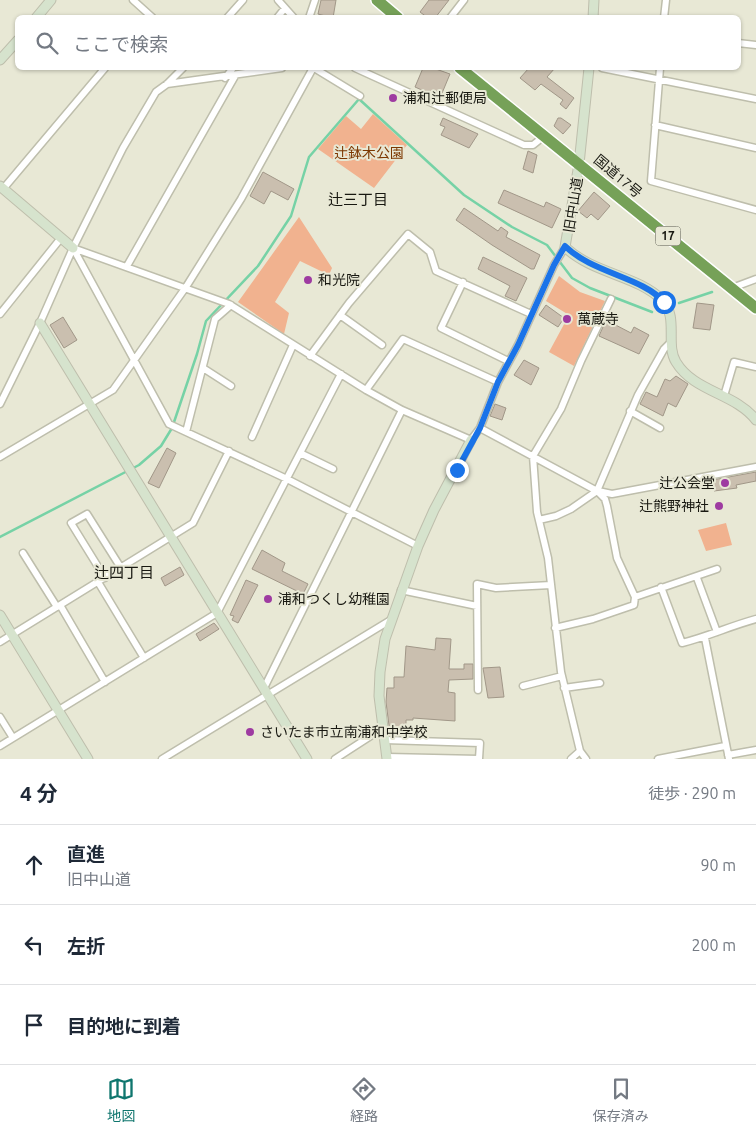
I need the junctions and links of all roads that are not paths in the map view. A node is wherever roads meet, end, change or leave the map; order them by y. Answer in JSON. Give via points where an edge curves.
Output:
{"nodes":[{"id":1,"x":51,"y":0,"type":"edge"},
{"id":2,"x":133,"y":0,"type":"edge"},
{"id":3,"x":244,"y":0,"type":"edge"},
{"id":4,"x":278,"y":0,"type":"edge"},
{"id":5,"x":315,"y":0,"type":"edge"},
{"id":6,"x":377,"y":0,"type":"edge"},
{"id":7,"x":464,"y":0,"type":"edge"},
{"id":8,"x":594,"y":0,"type":"edge"},
{"id":9,"x":666,"y":0,"type":"edge"},
{"id":10,"x":285,"y":8,"type":"junction"},
{"id":11,"x":38,"y":15,"type":"edge"},
{"id":12,"x":149,"y":15,"type":"edge"},
{"id":13,"x":230,"y":15,"type":"edge"},
{"id":14,"x":279,"y":15,"type":"edge"},
{"id":15,"x":291,"y":15,"type":"edge"},
{"id":16,"x":310,"y":15,"type":"edge"},
{"id":17,"x":394,"y":15,"type":"edge"},
{"id":18,"x":452,"y":15,"type":"edge"},
{"id":19,"x":593,"y":15,"type":"edge"},
{"id":20,"x":664,"y":15,"type":"edge"},
{"id":21,"x":15,"y":43,"type":"edge"},
{"id":22,"x":741,"y":43,"type":"edge"},
{"id":23,"x":756,"y":45,"type":"edge"},
{"id":24,"x":0,"y":60,"type":"edge"},
{"id":25,"x":103,"y":70,"type":"edge"},
{"id":26,"x":181,"y":70,"type":"edge"},
{"id":27,"x":231,"y":70,"type":"edge"},
{"id":28,"x":270,"y":70,"type":"edge"},
{"id":29,"x":313,"y":70,"type":"edge"},
{"id":30,"x":317,"y":70,"type":"edge"},
{"id":31,"x":359,"y":70,"type":"edge"},
{"id":32,"x":463,"y":70,"type":"edge"},
{"id":33,"x":589,"y":70,"type":"edge"},
{"id":34,"x":613,"y":70,"type":"edge"},
{"id":35,"x":660,"y":70,"type":"edge"},
{"id":36,"x":235,"y":76,"type":"junction"},
{"id":37,"x":225,"y":78,"type":"junction"},
{"id":38,"x":659,"y":78,"type":"junction"},
{"id":39,"x":167,"y":84,"type":"junction"},
{"id":40,"x":360,"y":96,"type":"dead end"},
{"id":41,"x":756,"y":99,"type":"edge"},
{"id":42,"x":655,"y":126,"type":"junction"},
{"id":43,"x":543,"y":134,"type":"junction"},
{"id":44,"x":756,"y":148,"type":"edge"},
{"id":45,"x":579,"y":164,"type":"junction"},
{"id":46,"x":2,"y":187,"type":"edge"},
{"id":47,"x":756,"y":210,"type":"edge"},
{"id":48,"x":61,"y":238,"type":"junction"},
{"id":49,"x":565,"y":246,"type":"junction"},
{"id":50,"x":73,"y":248,"type":"junction"},
{"id":51,"x":127,"y":266,"type":"junction"},
{"id":52,"x":756,"y":279,"type":"edge"},
{"id":53,"x":463,"y":282,"type":"junction"},
{"id":54,"x":186,"y":287,"type":"junction"},
{"id":55,"x":731,"y":288,"type":"junction"},
{"id":56,"x":611,"y":298,"type":"dead end"},
{"id":57,"x":231,"y":305,"type":"junction"},
{"id":58,"x":756,"y":308,"type":"edge"},
{"id":59,"x":0,"y":314,"type":"edge"},
{"id":60,"x":531,"y":314,"type":"junction"},
{"id":61,"x":340,"y":315,"type":"junction"},
{"id":62,"x":40,"y":323,"type":"junction"},
{"id":63,"x":671,"y":342,"type":"junction"},
{"id":64,"x":293,"y":345,"type":"junction"},
{"id":65,"x":382,"y":345,"type":"dead end"},
{"id":66,"x":310,"y":356,"type":"junction"},
{"id":67,"x":133,"y":361,"type":"junction"},
{"id":68,"x":508,"y":361,"type":"junction"},
{"id":69,"x":756,"y":367,"type":"edge"},
{"id":70,"x":202,"y":368,"type":"junction"},
{"id":71,"x":340,"y":374,"type":"junction"},
{"id":72,"x":498,"y":382,"type":"junction"},
{"id":73,"x":231,"y":386,"type":"dead end"},
{"id":74,"x":366,"y":390,"type":"junction"},
{"id":75,"x":724,"y":396,"type":"junction"},
{"id":76,"x":0,"y":404,"type":"edge"},
{"id":77,"x":90,"y":404,"type":"junction"},
{"id":78,"x":402,"y":410,"type":"junction"},
{"id":79,"x":630,"y":412,"type":"junction"},
{"id":80,"x":756,"y":420,"type":"edge"},
{"id":81,"x":480,"y":428,"type":"junction"},
{"id":82,"x":660,"y":428,"type":"dead end"},
{"id":83,"x":186,"y":432,"type":"junction"},
{"id":84,"x":252,"y":437,"type":"dead end"},
{"id":85,"x":471,"y":440,"type":"junction"},
{"id":86,"x":229,"y":451,"type":"junction"},
{"id":87,"x":300,"y":453,"type":"junction"},
{"id":88,"x":533,"y":456,"type":"junction"},
{"id":89,"x":0,"y":457,"type":"edge"},
{"id":90,"x":756,"y":467,"type":"edge"},
{"id":91,"x":333,"y":470,"type":"dead end"},
{"id":92,"x":287,"y":479,"type":"junction"},
{"id":93,"x":597,"y":491,"type":"junction"},
{"id":94,"x":350,"y":512,"type":"junction"},
{"id":95,"x":539,"y":520,"type":"junction"},
{"id":96,"x":170,"y":538,"type":"junction"},
{"id":97,"x":418,"y":546,"type":"junction"},
{"id":98,"x":23,"y":553,"type":"dead end"},
{"id":99,"x":121,"y":568,"type":"junction"},
{"id":100,"x":717,"y":569,"type":"dead end"},
{"id":101,"x":105,"y":578,"type":"junction"},
{"id":102,"x":697,"y":578,"type":"junction"},
{"id":103,"x":98,"y":582,"type":"junction"},
{"id":104,"x":551,"y":585,"type":"junction"},
{"id":105,"x":661,"y":588,"type":"junction"},
{"id":106,"x":401,"y":590,"type":"junction"},
{"id":107,"x":635,"y":597,"type":"junction"},
{"id":108,"x":58,"y":606,"type":"junction"},
{"id":109,"x":477,"y":606,"type":"junction"},
{"id":110,"x":218,"y":614,"type":"junction"},
{"id":111,"x":0,"y":615,"type":"edge"},
{"id":112,"x":756,"y":619,"type":"edge"},
{"id":113,"x":389,"y":621,"type":"junction"},
{"id":114,"x":555,"y":628,"type":"junction"},
{"id":115,"x":717,"y":632,"type":"junction"},
{"id":116,"x":12,"y":635,"type":"junction"},
{"id":117,"x":705,"y":638,"type":"junction"},
{"id":118,"x":0,"y":642,"type":"edge"},
{"id":119,"x":144,"y":658,"type":"junction"},
{"id":120,"x":562,"y":676,"type":"junction"},
{"id":121,"x":105,"y":682,"type":"junction"},
{"id":122,"x":600,"y":683,"type":"dead end"},
{"id":123,"x":523,"y":686,"type":"dead end"},
{"id":124,"x":564,"y":688,"type":"junction"},
{"id":125,"x":478,"y":690,"type":"dead end"},
{"id":126,"x":266,"y":691,"type":"junction"},
{"id":127,"x":58,"y":710,"type":"junction"},
{"id":128,"x":0,"y":717,"type":"edge"},
{"id":129,"x":383,"y":728,"type":"junction"},
{"id":130,"x":13,"y":738,"type":"junction"},
{"id":131,"x":385,"y":740,"type":"junction"},
{"id":132,"x":0,"y":746,"type":"edge"},
{"id":133,"x":725,"y":746,"type":"junction"},
{"id":134,"x":756,"y":750,"type":"edge"},
{"id":135,"x":580,"y":752,"type":"junction"},
{"id":136,"x":728,"y":757,"type":"edge"},
{"id":137,"x":387,"y":758,"type":"edge"},
{"id":138,"x":88,"y":759,"type":"edge"},
{"id":139,"x":162,"y":759,"type":"edge"},
{"id":140,"x":307,"y":759,"type":"edge"},
{"id":141,"x":335,"y":759,"type":"edge"},
{"id":142,"x":571,"y":759,"type":"edge"},
{"id":143,"x":586,"y":759,"type":"edge"},
{"id":144,"x":658,"y":759,"type":"edge"}],
"edges":[{"from":1,"to":11,"type":"street"},
{"from":2,"to":12,"type":"street"},
{"from":3,"to":13,"type":"street"},
{"from":4,"to":10,"type":"street"},
{"from":5,"to":16,"type":"street"},
{"from":6,"to":17,"type":"highway"},
{"from":7,"to":18,"type":"street"},
{"from":8,"to":19,"type":"street"},
{"from":9,"to":20,"type":"street"},
{"from":10,"to":14,"type":"street"},
{"from":10,"to":15,"type":"street"},
{"from":21,"to":24,"type":"street"},
{"from":22,"to":23,"type":"street"},
{"from":25,"to":46,"type":"street"},
{"from":26,"to":39,"type":"street"},
{"from":27,"to":37,"type":"street"},
{"from":28,"to":36,"type":"street"},
{"from":29,"to":54,"type":"street","via":[[241,198]]},
{"from":30,"to":40,"type":"street"},
{"from":31,"to":43,"type":"street","via":[[524,144],[532,146]]},
{"from":32,"to":43,"type":"highway","name":"国道17号","number":"17"},
{"from":33,"to":45,"type":"street","name":"旧中山道"},
{"from":34,"to":38,"type":"street"},
{"from":35,"to":38,"type":"street"},
{"from":36,"to":37,"type":"street"},
{"from":36,"to":51,"type":"street"},
{"from":37,"to":39,"type":"street"},
{"from":38,"to":41,"type":"street"},
{"from":38,"to":42,"type":"street"},
{"from":39,"to":50,"type":"street","via":[[156,92],[123,148]]},
{"from":42,"to":44,"type":"street"},
{"from":42,"to":47,"type":"street","via":[[651,181]]},
{"from":43,"to":45,"type":"highway","name":"国道17号","number":"17"},
{"from":45,"to":49,"type":"street","name":"旧中山道"},
{"from":45,"to":55,"type":"highway","name":"国道17号","number":"17"},
{"from":46,"to":48,"type":"street"},
{"from":48,"to":50,"type":"street"},
{"from":48,"to":59,"type":"street"},
{"from":49,"to":60,"type":"street"},
{"from":49,"to":63,"type":"street","name":"旧中山道","via":[[581,260],[662,300],[669,314]]},
{"from":50,"to":51,"type":"street"},
{"from":50,"to":62,"type":"street"},
{"from":50,"to":67,"type":"street"},
{"from":51,"to":54,"type":"street"},
{"from":52,"to":55,"type":"street"},
{"from":53,"to":60,"type":"street"},
{"from":53,"to":61,"type":"street","via":[[436,271],[430,252],[408,234]]},
{"from":53,"to":68,"type":"street","via":[[441,328]]},
{"from":54,"to":57,"type":"street"},
{"from":54,"to":67,"type":"street"},
{"from":55,"to":58,"type":"highway","name":"国道17号","number":"17"},
{"from":56,"to":88,"type":"street","via":[[561,409]]},
{"from":57,"to":64,"type":"street"},
{"from":57,"to":70,"type":"street","via":[[215,319]]},
{"from":60,"to":68,"type":"street"},
{"from":61,"to":65,"type":"street"},
{"from":61,"to":66,"type":"street"},
{"from":62,"to":76,"type":"street"},
{"from":62,"to":77,"type":"street"},
{"from":63,"to":75,"type":"street","name":"旧中山道","via":[[676,362],[686,374]]},
{"from":63,"to":79,"type":"street","via":[[664,349]]},
{"from":64,"to":66,"type":"street"},
{"from":64,"to":84,"type":"street"},
{"from":66,"to":71,"type":"street"},
{"from":67,"to":77,"type":"street","via":[[113,390]]},
{"from":67,"to":83,"type":"street","via":[[169,424]]},
{"from":68,"to":72,"type":"street"},
{"from":69,"to":75,"type":"street","via":[[734,362]]},
{"from":70,"to":73,"type":"street"},
{"from":70,"to":83,"type":"street"},
{"from":71,"to":74,"type":"street"},
{"from":71,"to":87,"type":"street"},
{"from":72,"to":74,"type":"street","via":[[403,339]]},
{"from":72,"to":81,"type":"street"},
{"from":74,"to":78,"type":"street"},
{"from":75,"to":80,"type":"street","name":"旧中山道","via":[[742,406]]},
{"from":77,"to":89,"type":"street"},
{"from":77,"to":96,"type":"street"},
{"from":78,"to":85,"type":"street"},
{"from":78,"to":94,"type":"street"},
{"from":79,"to":82,"type":"street"},
{"from":79,"to":93,"type":"street"},
{"from":81,"to":85,"type":"street"},
{"from":81,"to":88,"type":"street"},
{"from":83,"to":86,"type":"street"},
{"from":85,"to":97,"type":"street"},
{"from":86,"to":92,"type":"street"},
{"from":86,"to":96,"type":"street","via":[[193,524]]},
{"from":87,"to":91,"type":"street"},
{"from":87,"to":92,"type":"street"},
{"from":88,"to":93,"type":"street"},
{"from":88,"to":95,"type":"street"},
{"from":90,"to":93,"type":"street","via":[[612,494]]},
{"from":92,"to":94,"type":"street"},
{"from":92,"to":110,"type":"street"},
{"from":93,"to":95,"type":"street","via":[[571,509]]},
{"from":93,"to":107,"type":"street","via":[[605,499],[617,558]]},
{"from":94,"to":97,"type":"street"},
{"from":94,"to":126,"type":"street"},
{"from":95,"to":104,"type":"street"},
{"from":96,"to":99,"type":"street"},
{"from":96,"to":110,"type":"street"},
{"from":97,"to":106,"type":"street"},
{"from":98,"to":108,"type":"street"},
{"from":99,"to":101,"type":"street"},
{"from":99,"to":101,"type":"street","via":[[87,514],[71,523]]},
{"from":100,"to":102,"type":"street"},
{"from":101,"to":103,"type":"street"},
{"from":102,"to":105,"type":"street"},
{"from":102,"to":115,"type":"street"},
{"from":103,"to":108,"type":"street"},
{"from":103,"to":119,"type":"street"},
{"from":104,"to":109,"type":"street","via":[[496,588],[477,584]]},
{"from":104,"to":114,"type":"street"},
{"from":105,"to":107,"type":"street"},
{"from":105,"to":117,"type":"street","via":[[682,643]]},
{"from":106,"to":109,"type":"street"},
{"from":106,"to":113,"type":"street"},
{"from":107,"to":114,"type":"street","via":[[634,605]]},
{"from":108,"to":116,"type":"street"},
{"from":108,"to":121,"type":"street"},
{"from":109,"to":125,"type":"street"},
{"from":110,"to":119,"type":"street"},
{"from":110,"to":126,"type":"street"},
{"from":111,"to":116,"type":"street"},
{"from":112,"to":115,"type":"street"},
{"from":113,"to":126,"type":"street"},
{"from":113,"to":129,"type":"street","via":[[380,672]]},
{"from":114,"to":120,"type":"street"},
{"from":115,"to":117,"type":"street"},
{"from":116,"to":118,"type":"street"},
{"from":116,"to":127,"type":"street"},
{"from":117,"to":133,"type":"street"},
{"from":119,"to":121,"type":"street"},
{"from":120,"to":123,"type":"street"},
{"from":120,"to":124,"type":"street"},
{"from":121,"to":127,"type":"street"},
{"from":122,"to":124,"type":"street"},
{"from":124,"to":135,"type":"street"},
{"from":126,"to":139,"type":"street"},
{"from":126,"to":140,"type":"street"},
{"from":127,"to":130,"type":"street"},
{"from":127,"to":138,"type":"street"},
{"from":128,"to":130,"type":"street"},
{"from":129,"to":131,"type":"street"},
{"from":129,"to":141,"type":"street"},
{"from":130,"to":132,"type":"street"},
{"from":131,"to":137,"type":"street"},
{"from":131,"to":137,"type":"street","via":[[480,743],[479,759]]},
{"from":133,"to":136,"type":"street"},
{"from":133,"to":144,"type":"street"},
{"from":134,"to":136,"type":"street"},
{"from":135,"to":142,"type":"street"},
{"from":135,"to":143,"type":"street"}]}
